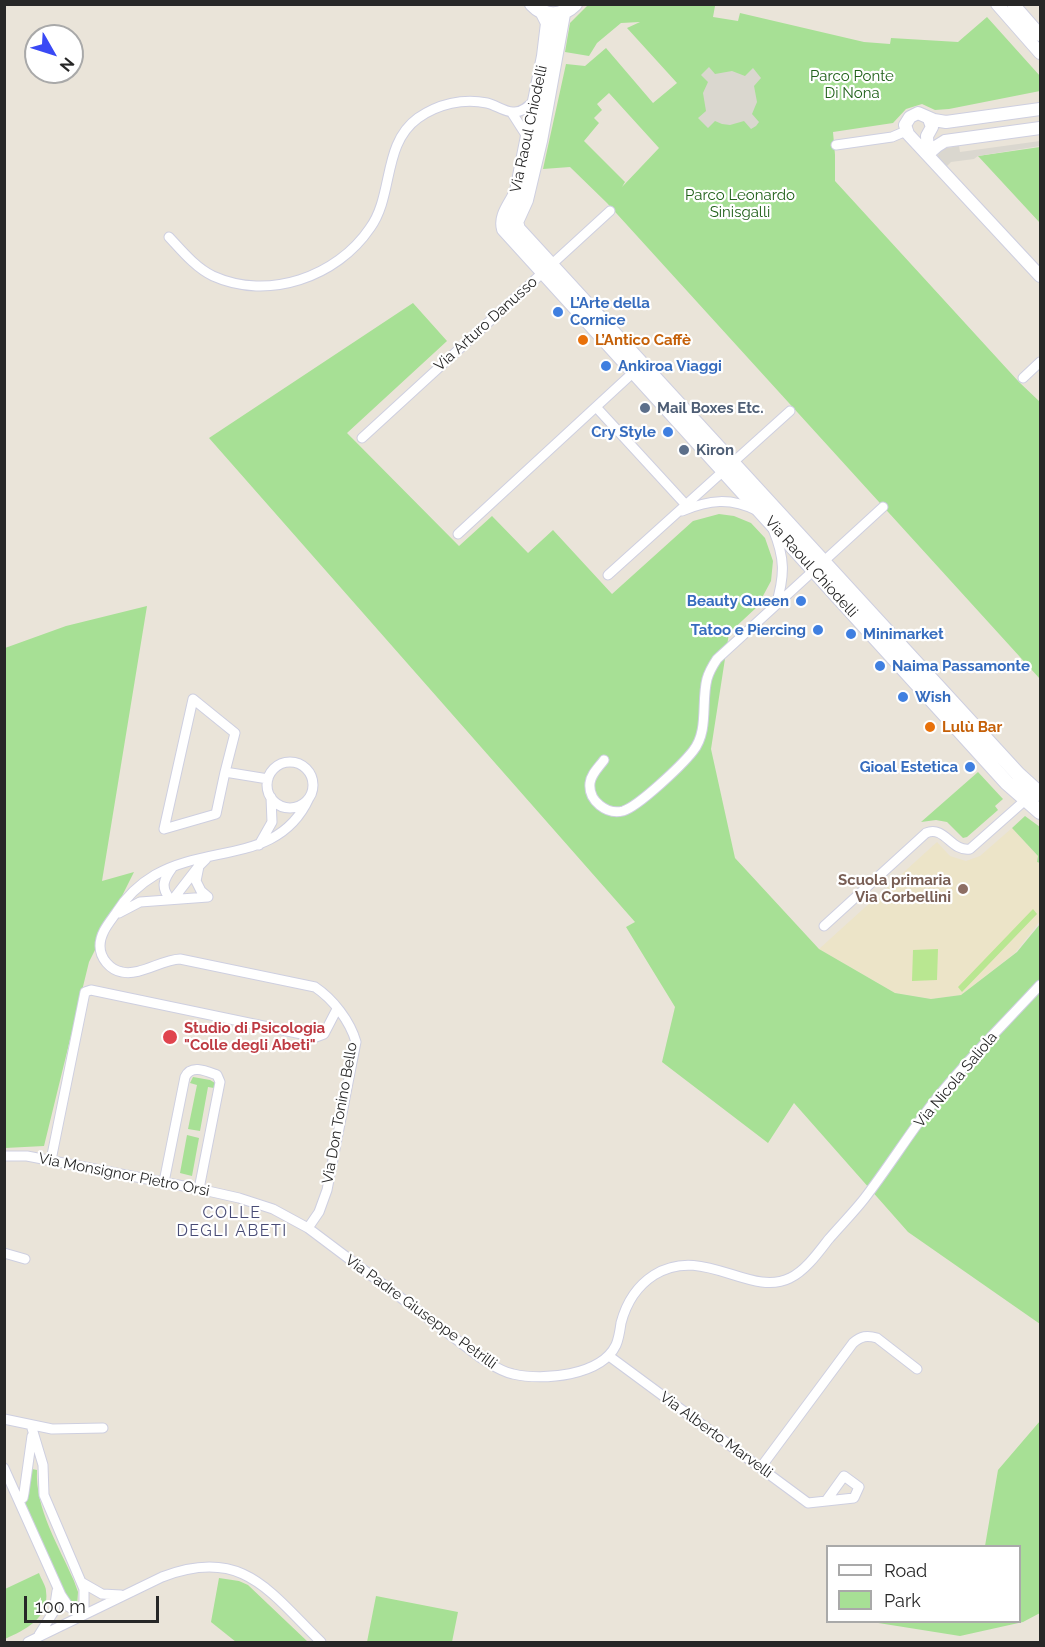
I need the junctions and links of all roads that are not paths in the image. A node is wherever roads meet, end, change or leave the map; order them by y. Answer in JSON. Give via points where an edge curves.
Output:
{"nodes":[{"id":1,"x":575,"y":4,"type":"edge"},
{"id":2,"x":997,"y":4,"type":"edge"},
{"id":3,"x":1013,"y":4,"type":"edge"},
{"id":4,"x":538,"y":9,"type":"edge"},
{"id":5,"x":562,"y":14,"type":"junction"},
{"id":6,"x":1041,"y":34,"type":"edge"},
{"id":7,"x":1041,"y":53,"type":"edge"},
{"id":8,"x":536,"y":99,"type":"junction"},
{"id":9,"x":1041,"y":109,"type":"edge"},
{"id":10,"x":512,"y":112,"type":"junction"},
{"id":11,"x":929,"y":119,"type":"junction"},
{"id":12,"x":1041,"y":128,"type":"edge"},
{"id":13,"x":909,"y":134,"type":"junction"},
{"id":14,"x":927,"y":136,"type":"junction"},
{"id":15,"x":528,"y":138,"type":"junction"},
{"id":16,"x":836,"y":145,"type":"dead end"},
{"id":17,"x":928,"y":154,"type":"junction"},
{"id":18,"x":610,"y":211,"type":"dead end"},
{"id":19,"x":169,"y":237,"type":"dead end"},
{"id":20,"x":546,"y":269,"type":"junction"},
{"id":21,"x":1041,"y":276,"type":"edge"},
{"id":22,"x":1041,"y":362,"type":"edge"},
{"id":23,"x":637,"y":369,"type":"junction"},
{"id":24,"x":1023,"y":378,"type":"dead end"},
{"id":25,"x":596,"y":407,"type":"junction"},
{"id":26,"x":790,"y":411,"type":"dead end"},
{"id":27,"x":362,"y":438,"type":"dead end"},
{"id":28,"x":728,"y":467,"type":"junction"},
{"id":29,"x":686,"y":505,"type":"junction"},
{"id":30,"x":883,"y":507,"type":"dead end"},
{"id":31,"x":677,"y":513,"type":"junction"},
{"id":32,"x":766,"y":518,"type":"junction"},
{"id":33,"x":458,"y":534,"type":"dead end"},
{"id":34,"x":819,"y":567,"type":"junction"},
{"id":35,"x":608,"y":575,"type":"dead end"},
{"id":36,"x":776,"y":605,"type":"junction"},
{"id":37,"x":604,"y":760,"type":"dead end"},
{"id":38,"x":225,"y":772,"type":"junction"},
{"id":39,"x":268,"y":779,"type":"junction"},
{"id":40,"x":1033,"y":794,"type":"edge"},
{"id":41,"x":271,"y":797,"type":"junction"},
{"id":42,"x":309,"y":798,"type":"junction"},
{"id":43,"x":1041,"y":812,"type":"edge"},
{"id":44,"x":259,"y":845,"type":"junction"},
{"id":45,"x":206,"y":859,"type":"junction"},
{"id":46,"x":199,"y":866,"type":"junction"},
{"id":47,"x":172,"y":868,"type":"junction"},
{"id":48,"x":172,"y":898,"type":"junction"},
{"id":49,"x":113,"y":918,"type":"junction"},
{"id":50,"x":824,"y":926,"type":"dead end"},
{"id":51,"x":1041,"y":985,"type":"edge"},
{"id":52,"x":337,"y":1010,"type":"junction"},
{"id":53,"x":4,"y":1156,"type":"edge"},
{"id":54,"x":51,"y":1160,"type":"junction"},
{"id":55,"x":164,"y":1182,"type":"junction"},
{"id":56,"x":199,"y":1189,"type":"junction"},
{"id":57,"x":308,"y":1228,"type":"junction"},
{"id":58,"x":4,"y":1253,"type":"edge"},
{"id":59,"x":25,"y":1259,"type":"dead end"},
{"id":60,"x":609,"y":1356,"type":"junction"},
{"id":61,"x":916,"y":1369,"type":"dead end"},
{"id":62,"x":4,"y":1419,"type":"edge"},
{"id":63,"x":31,"y":1425,"type":"junction"},
{"id":64,"x":103,"y":1428,"type":"dead end"},
{"id":65,"x":761,"y":1467,"type":"junction"},
{"id":66,"x":4,"y":1468,"type":"edge"},
{"id":67,"x":19,"y":1500,"type":"junction"},
{"id":68,"x":826,"y":1501,"type":"dead end"},
{"id":69,"x":81,"y":1582,"type":"junction"},
{"id":70,"x":57,"y":1588,"type":"junction"},
{"id":71,"x":126,"y":1595,"type":"junction"},
{"id":72,"x":84,"y":1615,"type":"junction"},
{"id":73,"x":32,"y":1640,"type":"edge"},
{"id":74,"x":321,"y":1642,"type":"edge"}],
"edges":[{"from":1,"to":5,"type":"main road"},
{"from":2,"to":7,"type":"street"},
{"from":3,"to":6,"type":"street"},
{"from":4,"to":5,"type":"main road"},
{"from":4,"to":8,"type":"main road","name":"Via Raoul Chiodelli","via":[[548,23],[548,32]]},
{"from":5,"to":20,"type":"main road","name":"Via Raoul Chiodelli","via":[[540,141],[526,200],[516,222]]},
{"from":8,"to":10,"type":"street"},
{"from":8,"to":15,"type":"main road","name":"Via Raoul Chiodelli"},
{"from":9,"to":11,"type":"street","via":[[946,122]]},
{"from":10,"to":15,"type":"street"},
{"from":10,"to":19,"type":"street","via":[[488,103],[465,101],[446,104],[417,119],[397,144],[381,208],[370,228],[348,254],[313,275],[268,286],[243,284],[213,276]]},
{"from":11,"to":13,"type":"street","via":[[922,114],[912,115],[906,123]]},
{"from":11,"to":14,"type":"street","via":[[932,127]]},
{"from":12,"to":17,"type":"street","via":[[945,141]]},
{"from":13,"to":14,"type":"street"},
{"from":13,"to":16,"type":"street"},
{"from":13,"to":17,"type":"street"},
{"from":14,"to":17,"type":"street"},
{"from":15,"to":20,"type":"main road","name":"Via Raoul Chiodelli","via":[[517,191],[502,225],[508,237]]},
{"from":17,"to":21,"type":"street"},
{"from":18,"to":20,"type":"street","name":"Via Arturo Danusso"},
{"from":20,"to":23,"type":"main road","name":"Via Raoul Chiodelli"},
{"from":20,"to":27,"type":"street","name":"Via Arturo Danusso"},
{"from":22,"to":24,"type":"street"},
{"from":23,"to":25,"type":"street"},
{"from":23,"to":28,"type":"main road","name":"Via Raoul Chiodelli"},
{"from":25,"to":29,"type":"street"},
{"from":25,"to":33,"type":"street"},
{"from":26,"to":28,"type":"street"},
{"from":28,"to":29,"type":"street"},
{"from":28,"to":32,"type":"main road","name":"Via Raoul Chiodelli"},
{"from":28,"to":34,"type":"main road","name":"Via Raoul Chiodelli"},
{"from":29,"to":31,"type":"street"},
{"from":30,"to":34,"type":"street"},
{"from":31,"to":32,"type":"street","via":[[716,501],[733,502]]},
{"from":31,"to":35,"type":"street"},
{"from":32,"to":34,"type":"main road","name":"Via Raoul Chiodelli"},
{"from":32,"to":36,"type":"street","via":[[782,554],[784,569]]},
{"from":34,"to":36,"type":"street"},
{"from":34,"to":40,"type":"main road","name":"Via Raoul Chiodelli"},
{"from":36,"to":37,"type":"street","via":[[717,659],[706,681],[702,731],[696,748],[636,805],[613,812],[594,799],[590,784]]},
{"from":38,"to":38,"type":"street","via":[[216,814],[164,829],[193,699],[235,733]]},
{"from":38,"to":39,"type":"street"},
{"from":39,"to":41,"type":"street"},
{"from":39,"to":42,"type":"street","via":[[282,764],[296,763],[308,770],[312,778]]},
{"from":40,"to":43,"type":"main road","name":"Via Raoul Chiodelli"},
{"from":40,"to":50,"type":"street","via":[[970,849],[958,848],[941,833],[926,833]]},
{"from":41,"to":42,"type":"street","via":[[292,808]]},
{"from":41,"to":44,"type":"street","via":[[272,822]]},
{"from":42,"to":44,"type":"street","name":"Via Don Tonino Bello","via":[[295,821],[280,835]]},
{"from":44,"to":45,"type":"street","name":"Via Don Tonino Bello"},
{"from":45,"to":46,"type":"street"},
{"from":45,"to":47,"type":"street","name":"Via Don Tonino Bello"},
{"from":46,"to":48,"type":"street"},
{"from":46,"to":48,"type":"street","via":[[196,881],[208,897]]},
{"from":47,"to":48,"type":"street","via":[[163,885]]},
{"from":47,"to":49,"type":"street","name":"Via Don Tonino Bello","via":[[140,886]]},
{"from":48,"to":49,"type":"street","via":[[133,904]]},
{"from":49,"to":52,"type":"street","name":"Via Don Tonino Bello","via":[[100,940],[100,951],[107,963],[120,972],[185,960],[308,984],[321,991]]},
{"from":51,"to":60,"type":"street","name":"Via Nicola Saliola","via":[[959,1072],[865,1197],[801,1271],[784,1281],[764,1282],[690,1265],[654,1275],[632,1298]]},
{"from":52,"to":54,"type":"street","via":[[324,1034],[316,1037],[112,994],[85,992]]},
{"from":52,"to":57,"type":"street","name":"Via Don Tonino Bello","via":[[352,1028],[356,1042],[326,1196]]},
{"from":53,"to":54,"type":"street","name":"Via Monsignor Pietro Orsi"},
{"from":54,"to":55,"type":"street","name":"Via Monsignor Pietro Orsi"},
{"from":55,"to":56,"type":"street","name":"Via Monsignor Pietro Orsi"},
{"from":55,"to":56,"type":"street","via":[[184,1077],[194,1069],[217,1075],[220,1082]]},
{"from":56,"to":57,"type":"street","name":"Via Monsignor Pietro Orsi","via":[[257,1203]]},
{"from":57,"to":60,"type":"street","name":"Via Padre Giuseppe Petrilli","via":[[501,1370],[522,1376],[577,1373]]},
{"from":58,"to":59,"type":"street"},
{"from":60,"to":65,"type":"street","name":"Via Alberto Marvelli"},
{"from":61,"to":65,"type":"street","via":[[877,1338],[858,1338]]},
{"from":62,"to":63,"type":"street"},
{"from":63,"to":64,"type":"street","via":[[69,1430]]},
{"from":63,"to":67,"type":"street","via":[[30,1454]]},
{"from":63,"to":69,"type":"street","via":[[43,1465],[44,1495]]},
{"from":65,"to":68,"type":"street","name":"Via Alberto Marvelli","via":[[808,1503]]},
{"from":66,"to":67,"type":"street"},
{"from":67,"to":70,"type":"street"},
{"from":69,"to":71,"type":"street","via":[[102,1594]]},
{"from":69,"to":72,"type":"street"},
{"from":70,"to":72,"type":"street","via":[[69,1606]]},
{"from":70,"to":73,"type":"street","via":[[54,1611]]},
{"from":71,"to":72,"type":"street"},
{"from":71,"to":74,"type":"street","via":[[177,1571],[206,1566],[228,1568],[253,1578]]},
{"from":72,"to":73,"type":"street"}]}
